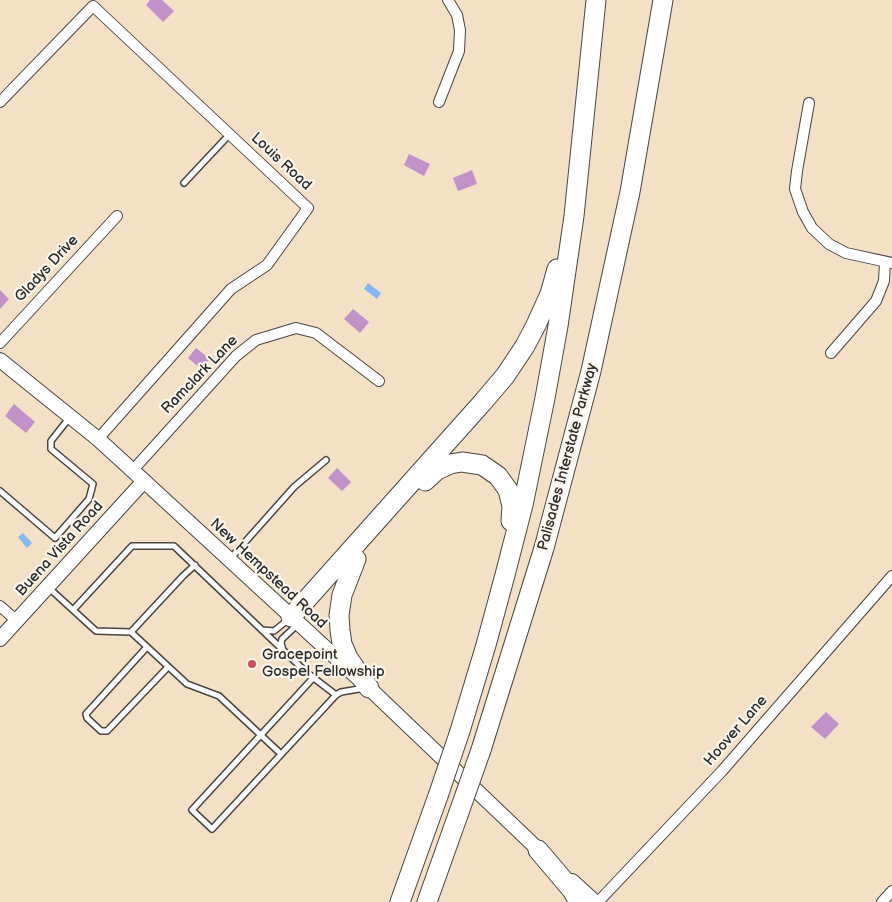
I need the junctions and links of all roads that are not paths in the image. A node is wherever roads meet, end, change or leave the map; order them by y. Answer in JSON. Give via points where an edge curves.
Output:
{"nodes":[{"id":1,"x":448,"y":0,"type":"edge"},
{"id":2,"x":596,"y":0,"type":"edge"},
{"id":3,"x":663,"y":0,"type":"edge"},
{"id":4,"x":0,"y":102,"type":"edge"},
{"id":5,"x":439,"y":102,"type":"dead end"},
{"id":6,"x":809,"y":102,"type":"dead end"},
{"id":7,"x":230,"y":134,"type":"junction"},
{"id":8,"x":582,"y":145,"type":"junction"},
{"id":9,"x":184,"y":183,"type":"dead end"},
{"id":10,"x":117,"y":216,"type":"dead end"},
{"id":11,"x":889,"y":263,"type":"edge"},
{"id":12,"x":0,"y":343,"type":"edge"},
{"id":13,"x":831,"y":353,"type":"dead end"},
{"id":14,"x":0,"y":360,"type":"edge"},
{"id":15,"x":379,"y":381,"type":"dead end"},
{"id":16,"x":70,"y":417,"type":"junction"},
{"id":17,"x":98,"y":439,"type":"junction"},
{"id":18,"x":326,"y":460,"type":"dead end"},
{"id":19,"x":133,"y":470,"type":"junction"},
{"id":20,"x":144,"y":481,"type":"junction"},
{"id":21,"x":0,"y":491,"type":"edge"},
{"id":22,"x":356,"y":559,"type":"junction"},
{"id":23,"x":229,"y":560,"type":"junction"},
{"id":24,"x":195,"y":565,"type":"junction"},
{"id":25,"x":892,"y":576,"type":"edge"},
{"id":26,"x":48,"y":587,"type":"junction"},
{"id":27,"x":0,"y":606,"type":"edge"},
{"id":28,"x":73,"y":610,"type":"junction"},
{"id":29,"x":17,"y":621,"type":"junction"},
{"id":30,"x":294,"y":621,"type":"junction"},
{"id":31,"x":261,"y":630,"type":"junction"},
{"id":32,"x":131,"y":632,"type":"junction"},
{"id":33,"x":0,"y":639,"type":"edge"},
{"id":34,"x":486,"y":646,"type":"junction"},
{"id":35,"x":147,"y":647,"type":"junction"},
{"id":36,"x":285,"y":652,"type":"junction"},
{"id":37,"x":168,"y":667,"type":"junction"},
{"id":38,"x":314,"y":677,"type":"junction"},
{"id":39,"x":369,"y":688,"type":"junction"},
{"id":40,"x":336,"y":695,"type":"junction"},
{"id":41,"x":261,"y":735,"type":"junction"},
{"id":42,"x":281,"y":754,"type":"junction"},
{"id":43,"x":538,"y":850,"type":"junction"},
{"id":44,"x":892,"y":891,"type":"edge"},
{"id":45,"x":400,"y":902,"type":"edge"},
{"id":46,"x":429,"y":902,"type":"edge"},
{"id":47,"x":579,"y":902,"type":"edge"},
{"id":48,"x":597,"y":902,"type":"edge"},
{"id":49,"x":882,"y":902,"type":"edge"}],
"edges":[{"from":1,"to":5,"type":"street","via":[[460,30],[459,50]]},
{"from":2,"to":8,"type":"highway","name":"Palisades Interstate Parkway"},
{"from":3,"to":46,"type":"highway","name":"Palisades Interstate Parkway","bridge":true,"via":[[632,183],[591,372],[544,548]]},
{"from":4,"to":7,"type":"street","name":"Louis Road","via":[[93,6]]},
{"from":6,"to":11,"type":"street","via":[[795,189],[803,212],[812,228],[828,244],[846,253]]},
{"from":7,"to":9,"type":"lane"},
{"from":7,"to":17,"type":"street","name":"Louis Road","via":[[308,208],[267,265],[231,289]]},
{"from":8,"to":30,"type":"highway","via":[[556,276],[525,346],[490,394]]},
{"from":8,"to":34,"type":"highway","name":"Palisades Interstate Parkway","via":[[564,290],[545,398],[523,505]]},
{"from":10,"to":12,"type":"street","name":"Gladys Drive"},
{"from":11,"to":13,"type":"street","via":[[876,301]]},
{"from":14,"to":16,"type":"street","name":"New Hempstead Road"},
{"from":15,"to":19,"type":"street","name":"Ramclark Lane","via":[[316,333],[296,328],[256,340],[236,356]]},
{"from":16,"to":17,"type":"street","name":"New Hempstead Road"},
{"from":16,"to":21,"type":"lane","via":[[51,441],[51,449],[93,484],[89,499],[54,538]]},
{"from":17,"to":19,"type":"street","name":"New Hempstead Road"},
{"from":18,"to":23,"type":"lane","via":[[294,487]]},
{"from":19,"to":20,"type":"street","name":"New Hempstead Road"},
{"from":20,"to":23,"type":"street","name":"New Hempstead Road"},
{"from":20,"to":26,"type":"street","name":"Buena Vista Road"},
{"from":22,"to":30,"type":"highway"},
{"from":22,"to":34,"type":"highway","via":[[437,470],[462,462],[482,465],[494,472],[508,490],[512,511]]},
{"from":22,"to":39,"type":"highway","via":[[342,595],[340,630],[348,658]]},
{"from":23,"to":30,"type":"street","name":"New Hempstead Road"},
{"from":24,"to":28,"type":"lane","via":[[174,546],[132,546]]},
{"from":24,"to":31,"type":"lane"},
{"from":24,"to":32,"type":"lane"},
{"from":25,"to":48,"type":"street","name":"Hoover Lane","via":[[722,772]]},
{"from":26,"to":28,"type":"lane"},
{"from":26,"to":29,"type":"street","name":"Buena Vista Road"},
{"from":27,"to":29,"type":"street"},
{"from":28,"to":32,"type":"lane","via":[[96,631]]},
{"from":29,"to":33,"type":"street","name":"Buena Vista Road"},
{"from":30,"to":31,"type":"lane","via":[[274,631]]},
{"from":30,"to":36,"type":"lane","via":[[282,639]]},
{"from":30,"to":39,"type":"street","name":"New Hempstead Road"},
{"from":31,"to":36,"type":"lane"},
{"from":32,"to":35,"type":"lane"},
{"from":34,"to":45,"type":"highway","name":"Palisades Interstate Parkway","bridge":true},
{"from":35,"to":37,"type":"lane"},
{"from":35,"to":37,"type":"lane","via":[[87,711],[87,718],[101,731],[107,731]]},
{"from":36,"to":38,"type":"lane"},
{"from":37,"to":41,"type":"lane","via":[[187,684],[219,696]]},
{"from":38,"to":40,"type":"lane"},
{"from":38,"to":41,"type":"lane"},
{"from":39,"to":40,"type":"lane"},
{"from":39,"to":43,"type":"street","name":"New Hempstead Road"},
{"from":40,"to":42,"type":"lane"},
{"from":41,"to":42,"type":"lane"},
{"from":41,"to":42,"type":"lane","via":[[192,810],[212,829]]},
{"from":43,"to":47,"type":"highway"},
{"from":43,"to":48,"type":"street","name":"New Hempstead Road"},
{"from":44,"to":49,"type":"street"}]}
